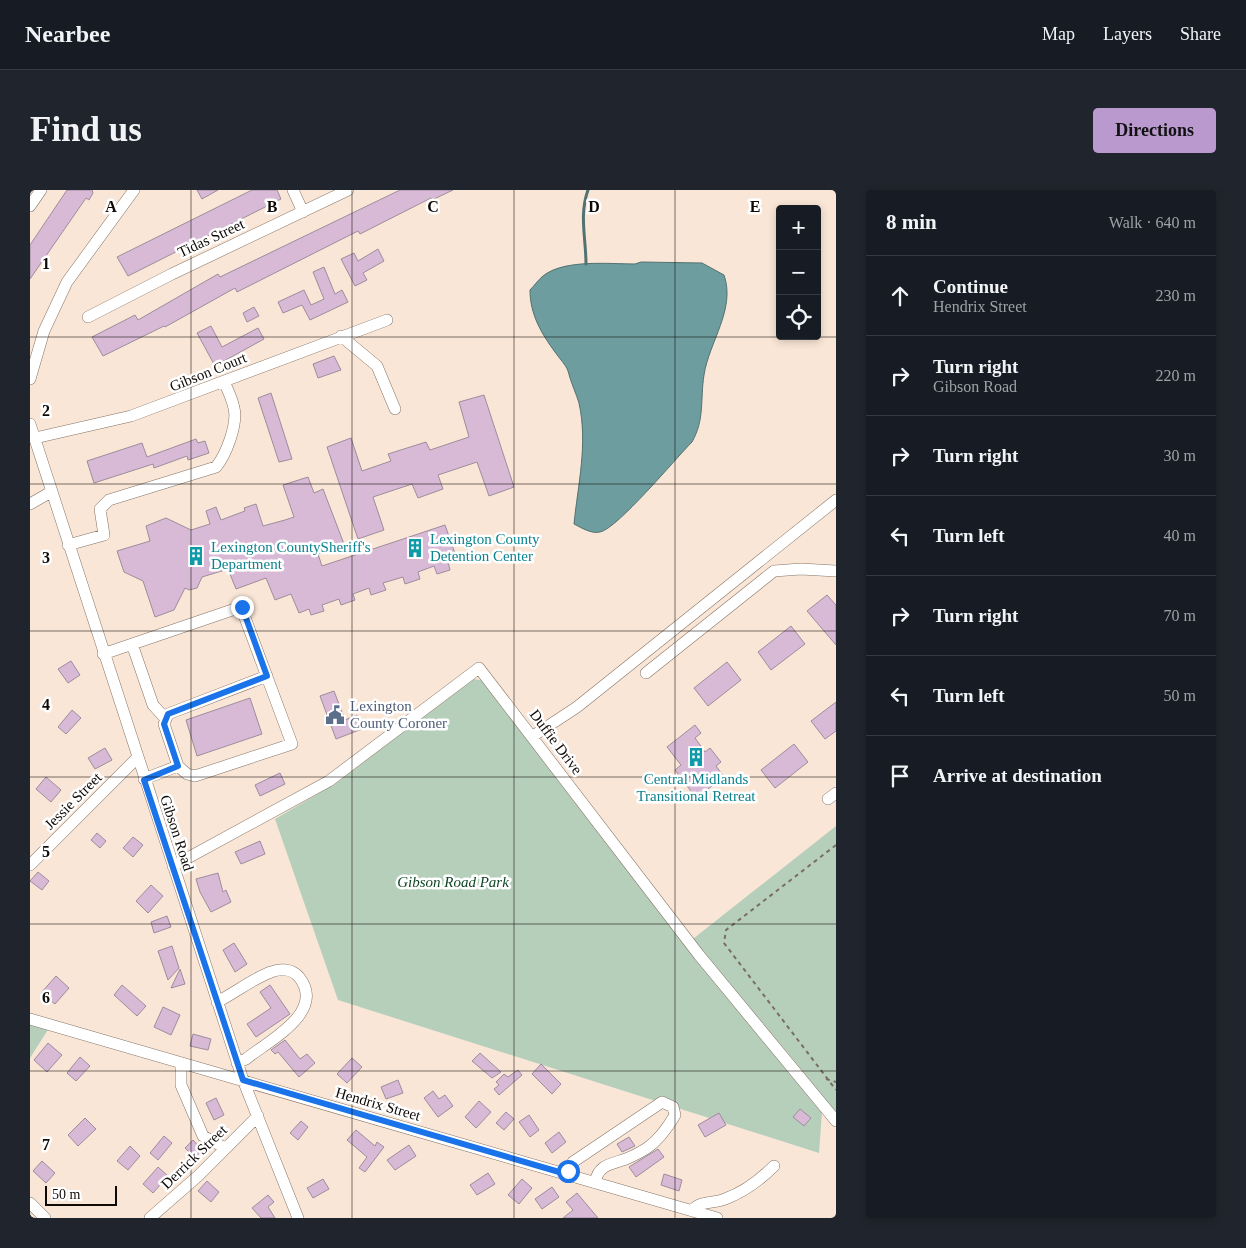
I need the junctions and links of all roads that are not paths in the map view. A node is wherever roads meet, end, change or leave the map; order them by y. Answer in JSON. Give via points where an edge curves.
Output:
{"nodes":[{"id":1,"x":41,"y":190,"type":"edge"},
{"id":2,"x":134,"y":190,"type":"edge"},
{"id":3,"x":293,"y":190,"type":"edge"},
{"id":4,"x":348,"y":190,"type":"edge"},
{"id":5,"x":30,"y":206,"type":"edge"},
{"id":6,"x":303,"y":212,"type":"junction"},
{"id":7,"x":88,"y":317,"type":"dead end"},
{"id":8,"x":387,"y":320,"type":"dead end"},
{"id":9,"x":341,"y":336,"type":"junction"},
{"id":10,"x":30,"y":379,"type":"edge"},
{"id":11,"x":224,"y":382,"type":"junction"},
{"id":12,"x":395,"y":408,"type":"dead end"},
{"id":13,"x":30,"y":424,"type":"edge"},
{"id":14,"x":35,"y":438,"type":"junction"},
{"id":15,"x":51,"y":492,"type":"junction"},
{"id":16,"x":836,"y":500,"type":"edge"},
{"id":17,"x":30,"y":504,"type":"edge"},
{"id":18,"x":68,"y":545,"type":"junction"},
{"id":19,"x":836,"y":571,"type":"edge"},
{"id":20,"x":132,"y":644,"type":"junction"},
{"id":21,"x":103,"y":654,"type":"junction"},
{"id":22,"x":646,"y":673,"type":"dead end"},
{"id":23,"x":267,"y":676,"type":"junction"},
{"id":24,"x":165,"y":718,"type":"junction"},
{"id":25,"x":533,"y":736,"type":"junction"},
{"id":26,"x":137,"y":758,"type":"junction"},
{"id":27,"x":178,"y":766,"type":"junction"},
{"id":28,"x":144,"y":780,"type":"junction"},
{"id":29,"x":30,"y":865,"type":"edge"},
{"id":30,"x":173,"y":866,"type":"junction"},
{"id":31,"x":217,"y":1002,"type":"junction"},
{"id":32,"x":30,"y":1019,"type":"edge"},
{"id":33,"x":181,"y":1063,"type":"junction"},
{"id":34,"x":237,"y":1063,"type":"junction"},
{"id":35,"x":243,"y":1080,"type":"junction"},
{"id":36,"x":258,"y":1116,"type":"junction"},
{"id":37,"x":836,"y":1121,"type":"edge"},
{"id":38,"x":600,"y":1144,"type":"junction"},
{"id":39,"x":225,"y":1148,"type":"junction"},
{"id":40,"x":614,"y":1161,"type":"junction"},
{"id":41,"x":774,"y":1166,"type":"dead end"},
{"id":42,"x":566,"y":1174,"type":"junction"},
{"id":43,"x":595,"y":1183,"type":"junction"},
{"id":44,"x":30,"y":1203,"type":"edge"},
{"id":45,"x":710,"y":1203,"type":"junction"},
{"id":46,"x":692,"y":1211,"type":"junction"},
{"id":47,"x":713,"y":1217,"type":"edge"},
{"id":48,"x":45,"y":1218,"type":"edge"},
{"id":49,"x":150,"y":1218,"type":"edge"},
{"id":50,"x":298,"y":1218,"type":"edge"}],
"edges":[{"from":1,"to":5,"type":"street"},
{"from":2,"to":10,"type":"street","via":[[85,254],[63,289],[44,331]]},
{"from":3,"to":6,"type":"street"},
{"from":4,"to":6,"type":"street","name":"Tidas Street"},
{"from":6,"to":7,"type":"street","name":"Tidas Street"},
{"from":8,"to":9,"type":"street","name":"Gibson Court"},
{"from":9,"to":11,"type":"street","name":"Gibson Court"},
{"from":9,"to":12,"type":"street","via":[[377,366]]},
{"from":11,"to":14,"type":"street","name":"Gibson Court","via":[[131,416]]},
{"from":11,"to":18,"type":"street","via":[[234,410],[234,420],[224,458],[216,467],[109,500],[100,509],[104,535]]},
{"from":13,"to":14,"type":"street","name":"Gibson Road"},
{"from":14,"to":15,"type":"street","name":"Gibson Road"},
{"from":15,"to":17,"type":"street"},
{"from":15,"to":18,"type":"street","name":"Gibson Road"},
{"from":16,"to":25,"type":"street","via":[[577,707]]},
{"from":18,"to":21,"type":"street","name":"Gibson Road"},
{"from":19,"to":22,"type":"street","via":[[774,571]]},
{"from":20,"to":21,"type":"street"},
{"from":20,"to":23,"type":"street","via":[[242,607]]},
{"from":20,"to":24,"type":"street","via":[[154,705]]},
{"from":21,"to":26,"type":"street","name":"Gibson Road"},
{"from":23,"to":24,"type":"street","via":[[173,710]]},
{"from":23,"to":27,"type":"street","via":[[292,744],[195,776]]},
{"from":24,"to":27,"type":"street","via":[[164,724]]},
{"from":25,"to":30,"type":"street","name":"Duffie Drive","via":[[479,668],[329,781]]},
{"from":25,"to":37,"type":"street","name":"Duffie Drive","via":[[700,955]]},
{"from":26,"to":28,"type":"street","name":"Gibson Road"},
{"from":26,"to":29,"type":"street","name":"Jessie Street"},
{"from":27,"to":28,"type":"street"},
{"from":28,"to":30,"type":"street","name":"Gibson Road"},
{"from":30,"to":31,"type":"street","name":"Gibson Road"},
{"from":31,"to":34,"type":"street","name":"Gibson Road"},
{"from":31,"to":34,"type":"street","via":[[271,972],[285,969],[295,973],[304,984],[306,1002],[299,1018]]},
{"from":32,"to":33,"type":"street","name":"Hendrix Street"},
{"from":33,"to":35,"type":"street","name":"Hendrix Street"},
{"from":33,"to":39,"type":"street","via":[[181,1085],[203,1136]]},
{"from":34,"to":35,"type":"street","name":"Gibson Road"},
{"from":35,"to":36,"type":"street","name":"Gibson Road"},
{"from":35,"to":42,"type":"street","name":"Hendrix Street"},
{"from":36,"to":39,"type":"street","name":"Derrick Street"},
{"from":36,"to":50,"type":"street","name":"Gibson Road"},
{"from":38,"to":40,"type":"street","via":[[610,1150]]},
{"from":38,"to":40,"type":"street","via":[[662,1102],[673,1107],[675,1115],[654,1143],[625,1159]]},
{"from":38,"to":42,"type":"street","via":[[573,1162]]},
{"from":39,"to":49,"type":"street","name":"Derrick Street"},
{"from":40,"to":43,"type":"street","via":[[597,1173]]},
{"from":41,"to":45,"type":"street","via":[[740,1193]]},
{"from":42,"to":43,"type":"street","name":"Hendrix Street"},
{"from":43,"to":46,"type":"street","name":"Hendrix Street"},
{"from":44,"to":48,"type":"street"},
{"from":45,"to":46,"type":"street","via":[[696,1206]]},
{"from":45,"to":47,"type":"street"},
{"from":46,"to":47,"type":"street","name":"Hendrix Street"}]}
